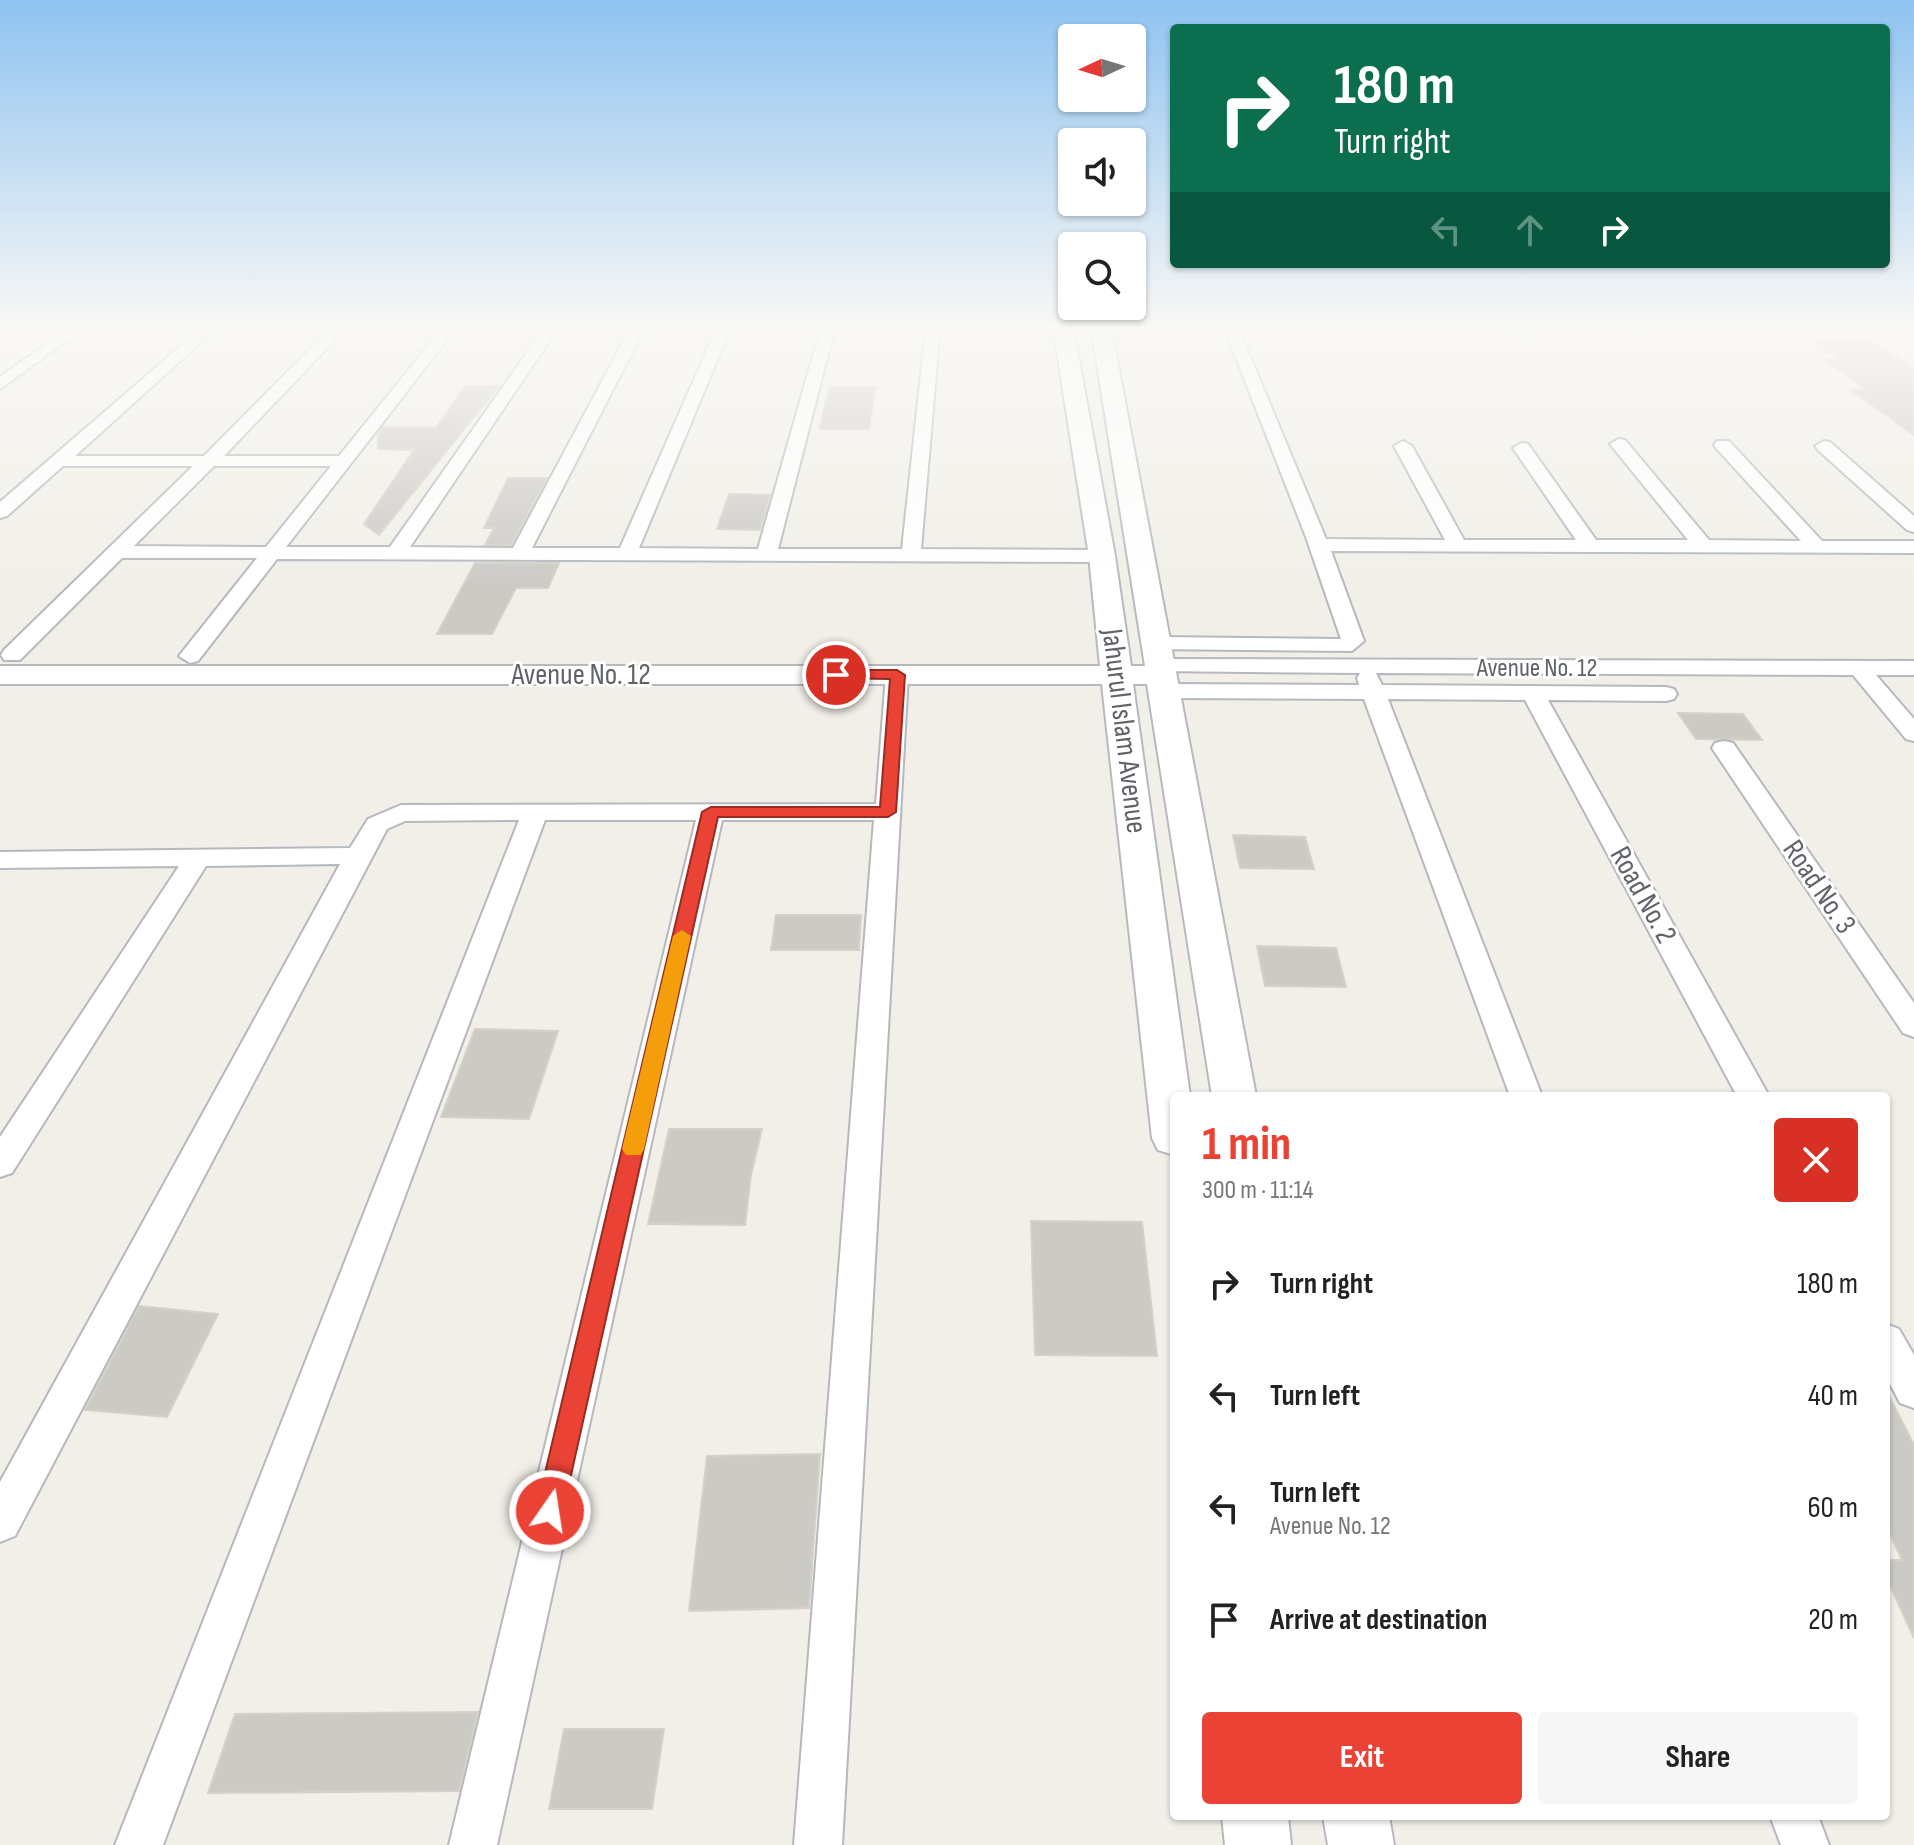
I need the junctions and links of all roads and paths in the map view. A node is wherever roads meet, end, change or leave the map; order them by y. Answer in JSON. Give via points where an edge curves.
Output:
{"nodes":[{"id":1,"x":113,"y":413,"type":"edge"},
{"id":2,"x":256,"y":413,"type":"edge"},
{"id":3,"x":382,"y":413,"type":"edge"},
{"id":4,"x":493,"y":413,"type":"edge"},
{"id":5,"x":593,"y":413,"type":"edge"},
{"id":6,"x":687,"y":413,"type":"edge"},
{"id":7,"x":805,"y":413,"type":"edge"},
{"id":8,"x":925,"y":413,"type":"edge"},
{"id":9,"x":1078,"y":413,"type":"edge"},
{"id":10,"x":1116,"y":413,"type":"edge"},
{"id":11,"x":1266,"y":413,"type":"edge"},
{"id":12,"x":1619,"y":444,"type":"dead end"},
{"id":13,"x":1723,"y":445,"type":"dead end"},
{"id":14,"x":1403,"y":446,"type":"dead end"},
{"id":15,"x":1824,"y":446,"type":"dead end"},
{"id":16,"x":1522,"y":448,"type":"dead end"},
{"id":17,"x":210,"y":460,"type":"junction"},
{"id":18,"x":58,"y":461,"type":"junction"},
{"id":19,"x":344,"y":461,"type":"junction"},
{"id":20,"x":0,"y":512,"type":"edge"},
{"id":21,"x":1914,"y":526,"type":"edge"},
{"id":22,"x":1458,"y":546,"type":"junction"},
{"id":23,"x":1591,"y":547,"type":"junction"},
{"id":24,"x":1704,"y":547,"type":"junction"},
{"id":25,"x":1817,"y":547,"type":"junction"},
{"id":26,"x":1914,"y":547,"type":"edge"},
{"id":27,"x":116,"y":552,"type":"junction"},
{"id":28,"x":272,"y":553,"type":"junction"},
{"id":29,"x":396,"y":553,"type":"junction"},
{"id":30,"x":519,"y":554,"type":"junction"},
{"id":31,"x":627,"y":554,"type":"junction"},
{"id":32,"x":1322,"y":554,"type":"junction"},
{"id":33,"x":766,"y":555,"type":"junction"},
{"id":34,"x":911,"y":556,"type":"junction"},
{"id":35,"x":1102,"y":556,"type":"junction"},
{"id":36,"x":1914,"y":566,"type":"edge"},
{"id":37,"x":190,"y":656,"type":"junction"},
{"id":38,"x":4,"y":662,"type":"edge"},
{"id":39,"x":1116,"y":666,"type":"junction"},
{"id":40,"x":1160,"y":667,"type":"junction"},
{"id":41,"x":1361,"y":668,"type":"junction"},
{"id":42,"x":1859,"y":668,"type":"junction"},
{"id":43,"x":1914,"y":668,"type":"edge"},
{"id":44,"x":897,"y":675,"type":"junction"},
{"id":45,"x":1374,"y":693,"type":"junction"},
{"id":46,"x":1533,"y":694,"type":"junction"},
{"id":47,"x":1666,"y":694,"type":"dead end"},
{"id":48,"x":1914,"y":734,"type":"edge"},
{"id":49,"x":1724,"y":748,"type":"dead end"},
{"id":50,"x":711,"y":812,"type":"junction"},
{"id":51,"x":888,"y":812,"type":"junction"},
{"id":52,"x":535,"y":813,"type":"junction"},
{"id":53,"x":358,"y":856,"type":"junction"},
{"id":54,"x":198,"y":857,"type":"junction"},
{"id":55,"x":2,"y":862,"type":"edge"},
{"id":56,"x":1912,"y":1021,"type":"edge"},
{"id":57,"x":1233,"y":1092,"type":"edge"},
{"id":58,"x":1525,"y":1092,"type":"edge"},
{"id":59,"x":1751,"y":1092,"type":"edge"},
{"id":60,"x":1170,"y":1105,"type":"edge"},
{"id":61,"x":0,"y":1164,"type":"edge"},
{"id":62,"x":1890,"y":1347,"type":"edge"},
{"id":63,"x":1914,"y":1391,"type":"edge"},
{"id":64,"x":0,"y":1522,"type":"edge"},
{"id":65,"x":1255,"y":1820,"type":"edge"},
{"id":66,"x":1357,"y":1820,"type":"edge"},
{"id":67,"x":1796,"y":1820,"type":"edge"},
{"id":68,"x":139,"y":1845,"type":"edge"},
{"id":69,"x":473,"y":1845,"type":"edge"},
{"id":70,"x":818,"y":1845,"type":"edge"},
{"id":71,"x":1258,"y":1845,"type":"edge"},
{"id":72,"x":1361,"y":1845,"type":"edge"},
{"id":73,"x":1805,"y":1845,"type":"edge"}],
"edges":[{"from":1,"to":18,"type":"street"},
{"from":2,"to":17,"type":"street"},
{"from":3,"to":19,"type":"street"},
{"from":4,"to":29,"type":"street"},
{"from":5,"to":30,"type":"street"},
{"from":6,"to":31,"type":"street"},
{"from":7,"to":33,"type":"street"},
{"from":8,"to":34,"type":"street"},
{"from":9,"to":35,"type":"street","name":"Jahurul Islam Avenue"},
{"from":10,"to":40,"type":"street","name":"Jahurul Islam Avenue"},
{"from":11,"to":32,"type":"street"},
{"from":12,"to":24,"type":"street"},
{"from":13,"to":25,"type":"street"},
{"from":14,"to":22,"type":"street"},
{"from":15,"to":21,"type":"street"},
{"from":16,"to":23,"type":"street"},
{"from":17,"to":18,"type":"street"},
{"from":17,"to":19,"type":"street"},
{"from":17,"to":27,"type":"street"},
{"from":18,"to":20,"type":"street"},
{"from":19,"to":28,"type":"street"},
{"from":22,"to":23,"type":"street"},
{"from":22,"to":32,"type":"street"},
{"from":23,"to":24,"type":"street"},
{"from":24,"to":25,"type":"street"},
{"from":25,"to":26,"type":"street"},
{"from":27,"to":28,"type":"street"},
{"from":27,"to":38,"type":"street"},
{"from":28,"to":29,"type":"street"},
{"from":28,"to":37,"type":"street"},
{"from":29,"to":30,"type":"street"},
{"from":30,"to":31,"type":"street"},
{"from":31,"to":33,"type":"street"},
{"from":32,"to":36,"type":"street"},
{"from":32,"to":40,"type":"street","via":[[1351,644]]},
{"from":33,"to":34,"type":"street"},
{"from":34,"to":35,"type":"street"},
{"from":35,"to":39,"type":"street","name":"Jahurul Islam Avenue"},
{"from":37,"to":38,"type":"street","name":"Avenue No. 12"},
{"from":37,"to":39,"type":"street","name":"Avenue No. 12"},
{"from":38,"to":44,"type":"street","name":"Avenue No. 12"},
{"from":39,"to":40,"type":"street","name":"Avenue No. 12"},
{"from":39,"to":44,"type":"street","name":"Avenue No. 12"},
{"from":39,"to":60,"type":"street","name":"Jahurul Islam Avenue"},
{"from":40,"to":41,"type":"street","name":"Avenue No. 12"},
{"from":40,"to":45,"type":"street","name":"Avenue No. 12"},
{"from":40,"to":57,"type":"street","name":"Jahurul Islam Avenue"},
{"from":41,"to":42,"type":"street","name":"Avenue No. 12"},
{"from":41,"to":45,"type":"street"},
{"from":42,"to":43,"type":"street","name":"Avenue No. 12"},
{"from":42,"to":48,"type":"street"},
{"from":44,"to":51,"type":"street"},
{"from":45,"to":46,"type":"street","name":"Avenue No. 12"},
{"from":45,"to":58,"type":"street"},
{"from":46,"to":47,"type":"street","name":"Avenue No. 12"},
{"from":46,"to":59,"type":"street","name":"Road No. 2"},
{"from":49,"to":56,"type":"street","name":"Road No. 3"},
{"from":50,"to":51,"type":"street"},
{"from":50,"to":52,"type":"street"},
{"from":50,"to":69,"type":"street"},
{"from":51,"to":70,"type":"street"},
{"from":52,"to":53,"type":"street","via":[[401,813],[377,824]]},
{"from":52,"to":68,"type":"street"},
{"from":53,"to":54,"type":"street"},
{"from":53,"to":64,"type":"street"},
{"from":54,"to":55,"type":"street"},
{"from":54,"to":61,"type":"street"},
{"from":62,"to":63,"type":"street"},
{"from":65,"to":71,"type":"street"},
{"from":66,"to":72,"type":"street"},
{"from":67,"to":73,"type":"street"}]}
